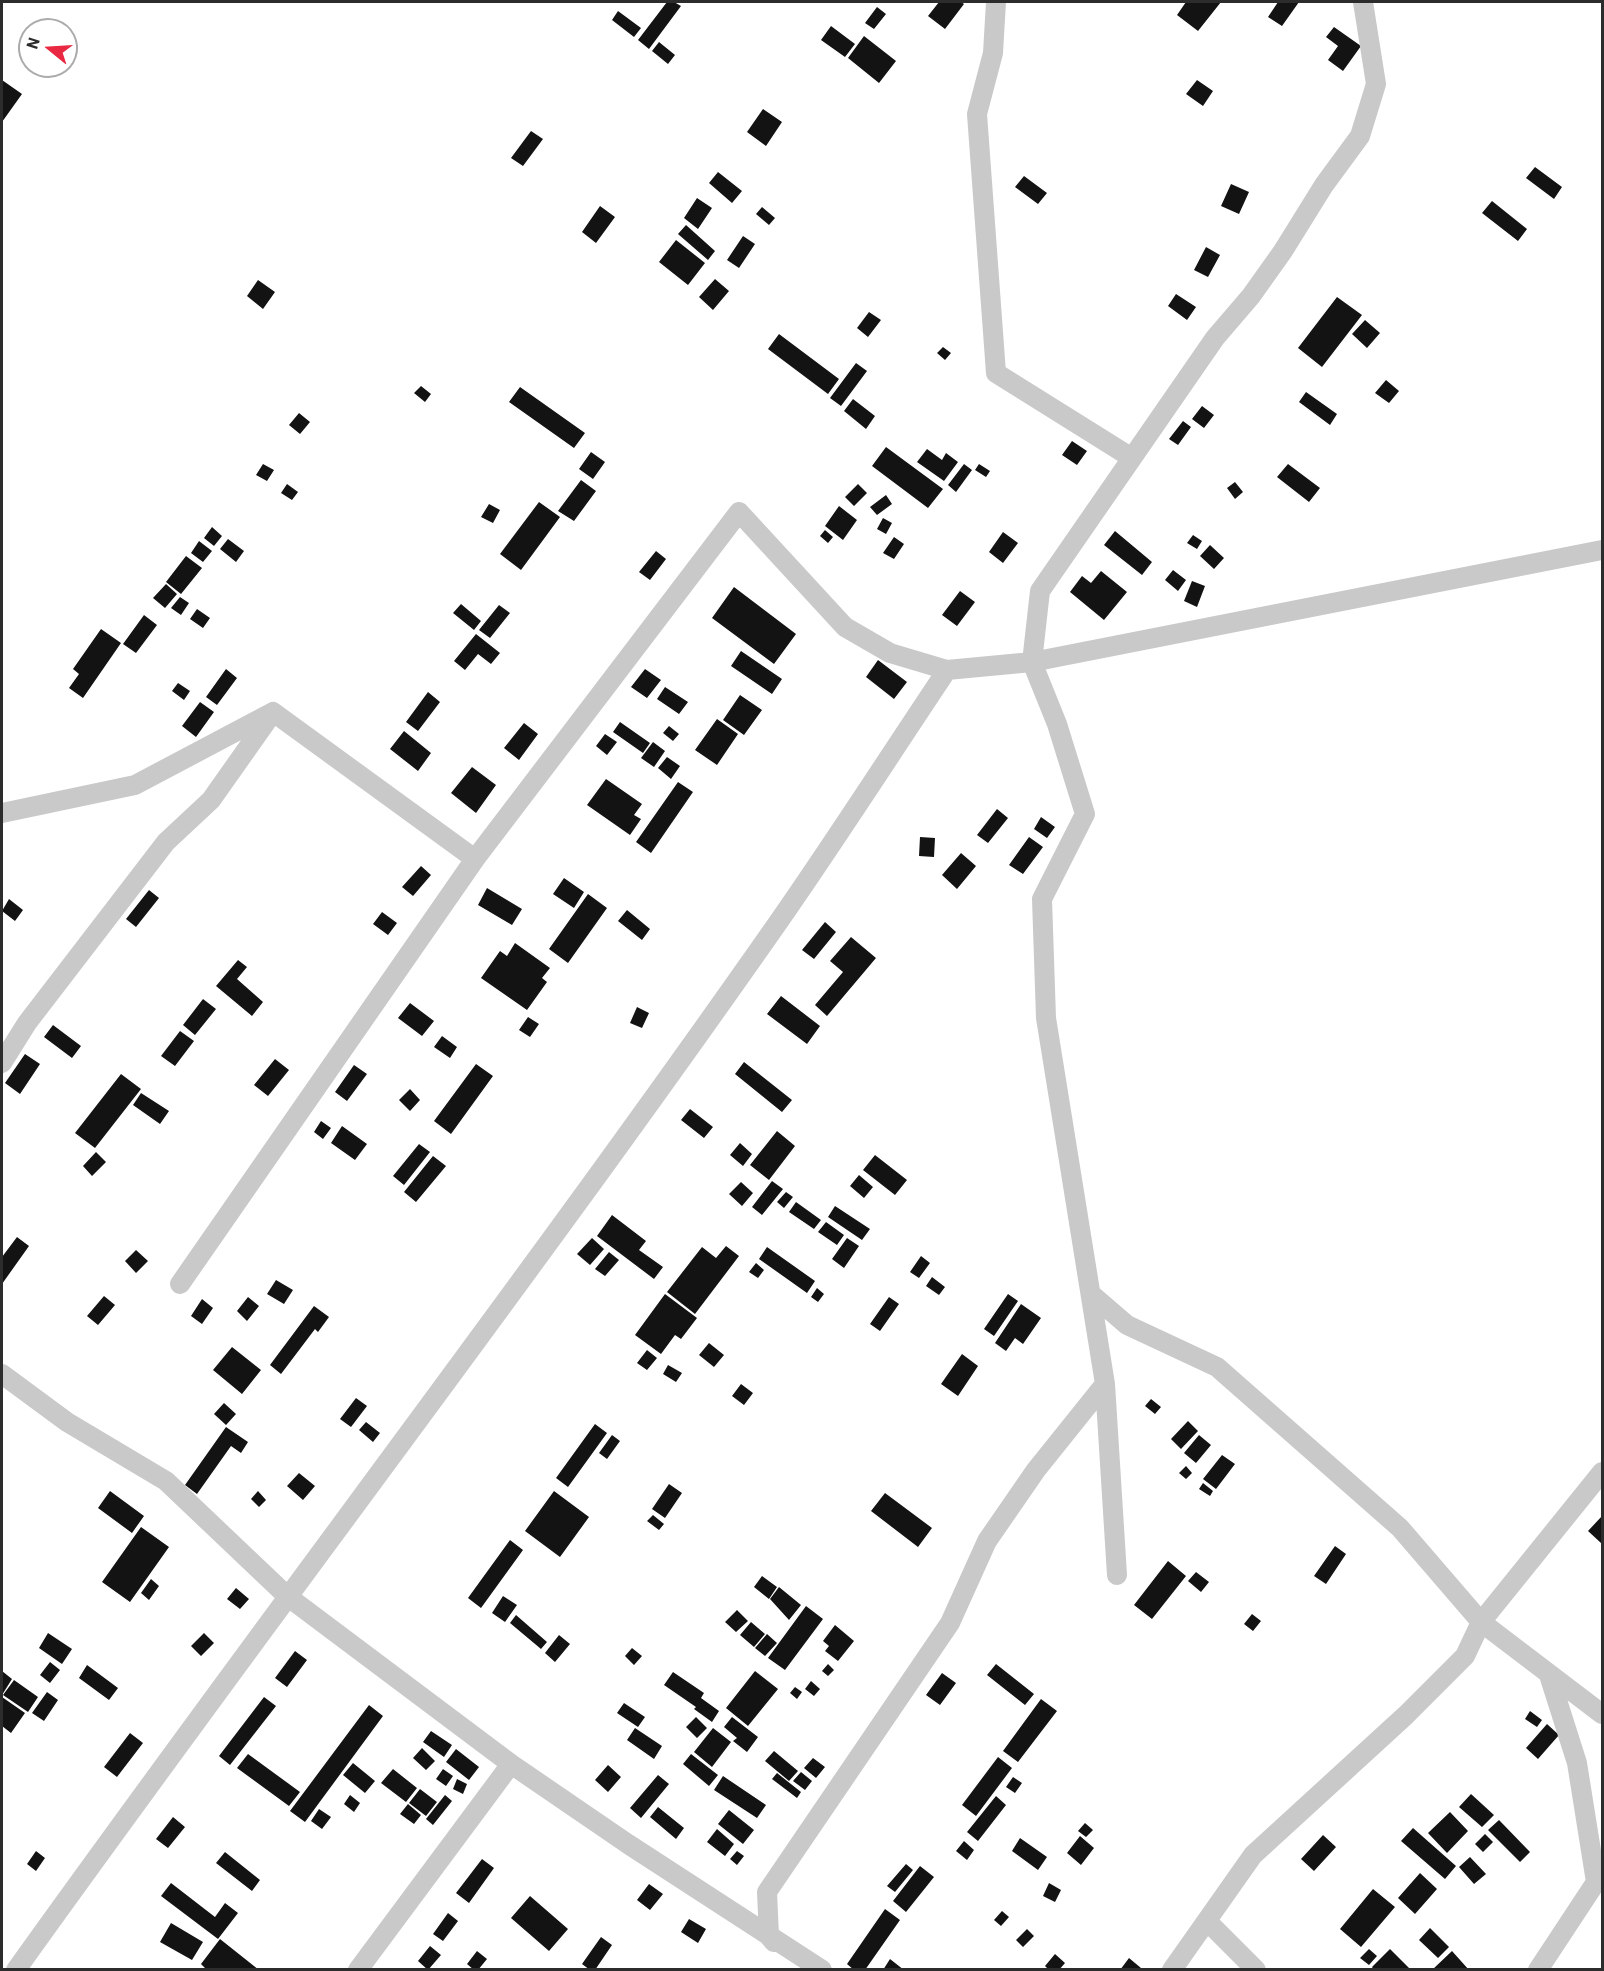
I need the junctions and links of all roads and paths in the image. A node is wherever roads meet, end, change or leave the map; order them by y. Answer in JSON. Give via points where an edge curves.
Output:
{"nodes":[{"id":1,"x":996,"y":2,"type":"edge"},
{"id":2,"x":1363,"y":2,"type":"edge"},
{"id":3,"x":1132,"y":458,"type":"junction"},
{"id":4,"x":1602,"y":550,"type":"edge"},
{"id":5,"x":1032,"y":662,"type":"junction"},
{"id":6,"x":947,"y":670,"type":"junction"},
{"id":7,"x":273,"y":712,"type":"junction"},
{"id":8,"x":2,"y":813,"type":"edge"},
{"id":9,"x":475,"y":859,"type":"junction"},
{"id":10,"x":2,"y":1063,"type":"edge"},
{"id":11,"x":180,"y":1284,"type":"dead end"},
{"id":12,"x":1091,"y":1294,"type":"junction"},
{"id":13,"x":2,"y":1374,"type":"edge"},
{"id":14,"x":1105,"y":1383,"type":"junction"},
{"id":15,"x":1602,"y":1472,"type":"edge"},
{"id":16,"x":1117,"y":1575,"type":"dead end"},
{"id":17,"x":287,"y":1596,"type":"junction"},
{"id":18,"x":1481,"y":1622,"type":"junction"},
{"id":19,"x":1549,"y":1675,"type":"junction"},
{"id":20,"x":1602,"y":1714,"type":"edge"},
{"id":21,"x":511,"y":1764,"type":"junction"},
{"id":22,"x":1207,"y":1921,"type":"junction"},
{"id":23,"x":769,"y":1936,"type":"junction"},
{"id":24,"x":16,"y":1970,"type":"edge"},
{"id":25,"x":358,"y":1970,"type":"edge"},
{"id":26,"x":797,"y":1970,"type":"edge"},
{"id":27,"x":822,"y":1970,"type":"edge"},
{"id":28,"x":1172,"y":1970,"type":"edge"},
{"id":29,"x":1256,"y":1970,"type":"edge"},
{"id":30,"x":1538,"y":1970,"type":"edge"}],
"edges":[{"from":1,"to":3,"type":"street","via":[[993,53],[977,114],[996,373]]},
{"from":2,"to":3,"type":"street","via":[[1376,84],[1360,136],[1283,251],[1215,338]]},
{"from":3,"to":5,"type":"street","via":[[1040,591]]},
{"from":4,"to":5,"type":"street"},
{"from":5,"to":6,"type":"street"},
{"from":5,"to":12,"type":"street","via":[[1057,724],[1084,814],[1042,899],[1046,1018]]},
{"from":6,"to":9,"type":"street","via":[[890,653],[845,627],[739,512]]},
{"from":6,"to":17,"type":"street","via":[[778,922],[515,1289]]},
{"from":7,"to":8,"type":"street","via":[[135,785]]},
{"from":7,"to":9,"type":"street"},
{"from":7,"to":10,"type":"street","via":[[212,800],[166,842],[27,1023]]},
{"from":9,"to":11,"type":"street"},
{"from":12,"to":14,"type":"street"},
{"from":12,"to":18,"type":"street","via":[[1127,1325],[1217,1367],[1266,1408],[1400,1528]]},
{"from":13,"to":17,"type":"street","via":[[68,1422],[166,1481]]},
{"from":14,"to":16,"type":"street"},
{"from":14,"to":23,"type":"street","via":[[987,1540],[950,1623],[767,1892]]},
{"from":15,"to":18,"type":"street"},
{"from":17,"to":21,"type":"street"},
{"from":17,"to":24,"type":"street"},
{"from":18,"to":19,"type":"street"},
{"from":18,"to":22,"type":"street","via":[[1465,1656],[1253,1855]]},
{"from":19,"to":20,"type":"street"},
{"from":19,"to":30,"type":"street","via":[[1577,1763],[1596,1882]]},
{"from":21,"to":23,"type":"street"},
{"from":21,"to":25,"type":"street"},
{"from":22,"to":28,"type":"street"},
{"from":22,"to":29,"type":"street"},
{"from":23,"to":26,"type":"street"},
{"from":23,"to":27,"type":"street"}]}
